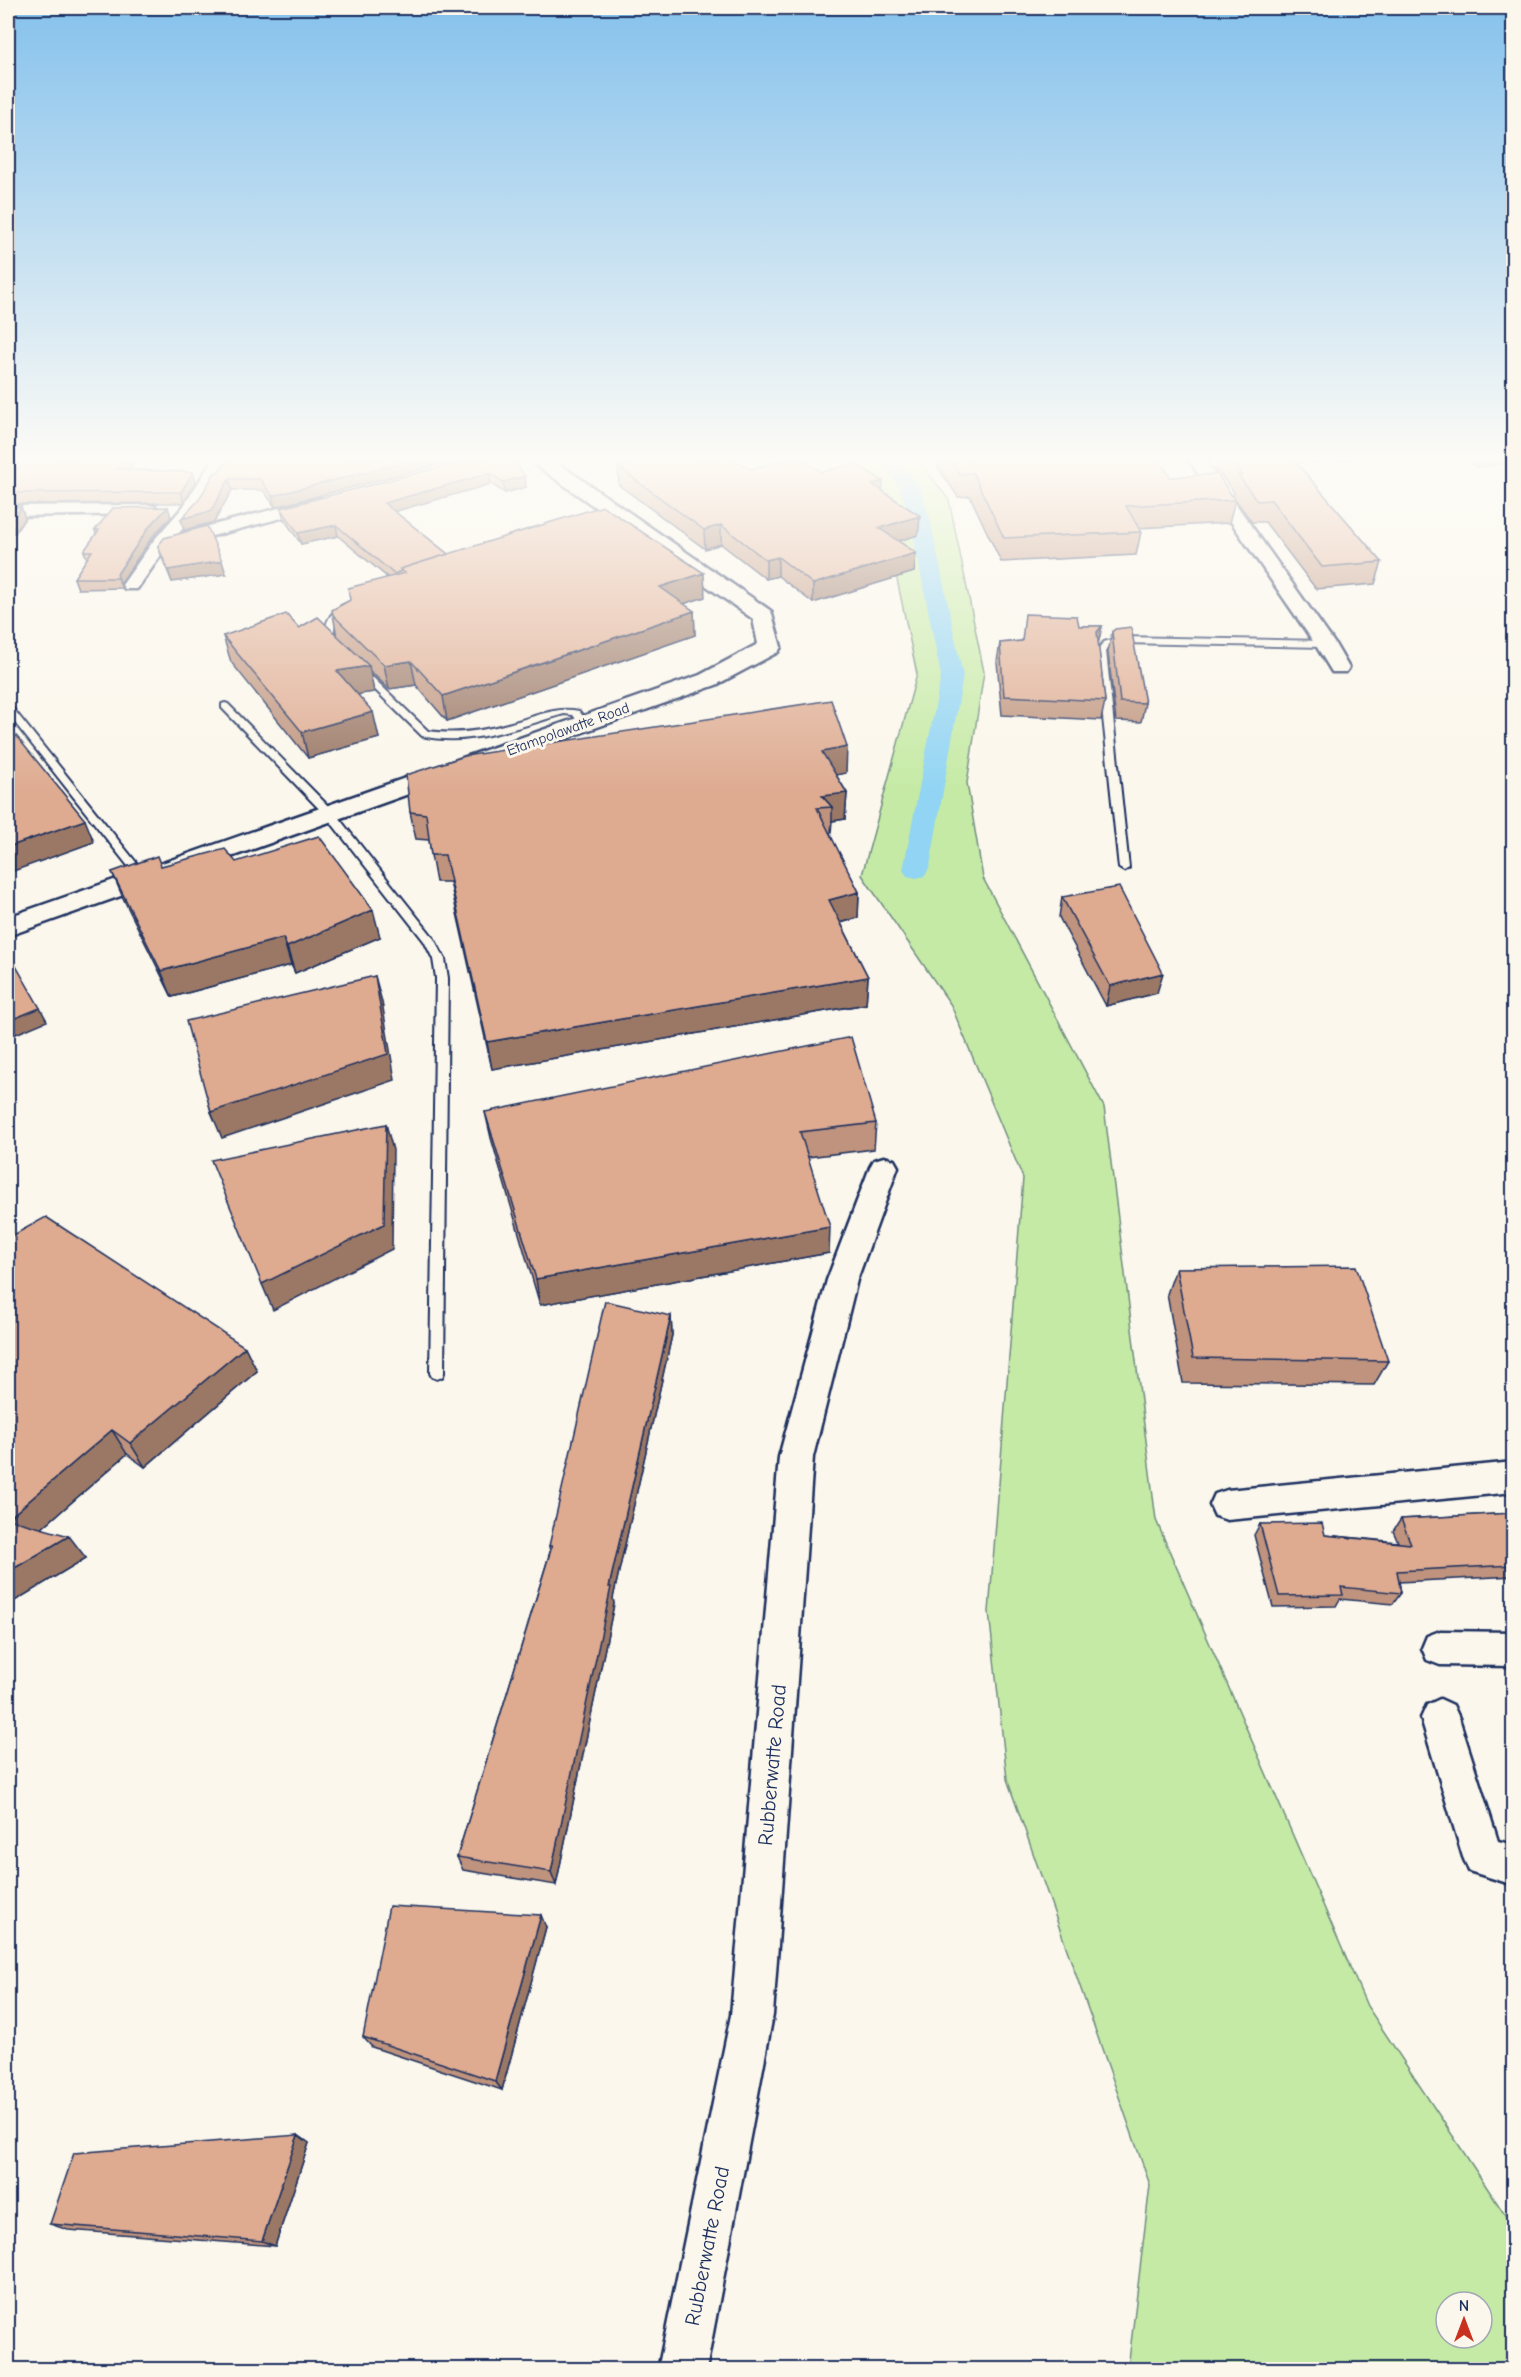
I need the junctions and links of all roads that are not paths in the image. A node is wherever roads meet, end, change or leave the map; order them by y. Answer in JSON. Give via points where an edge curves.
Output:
{"nodes":[{"id":1,"x":142,"y":570,"type":"edge"},
{"id":2,"x":694,"y":570,"type":"edge"},
{"id":3,"x":1273,"y":570,"type":"edge"},
{"id":4,"x":131,"y":585,"type":"dead end"},
{"id":5,"x":361,"y":602,"type":"edge"},
{"id":6,"x":1325,"y":644,"type":"junction"},
{"id":7,"x":339,"y":650,"type":"edge"},
{"id":8,"x":348,"y":658,"type":"edge"},
{"id":9,"x":1339,"y":668,"type":"dead end"},
{"id":10,"x":225,"y":706,"type":"dead end"},
{"id":11,"x":8,"y":708,"type":"edge"},
{"id":12,"x":584,"y":724,"type":"junction"},
{"id":13,"x":330,"y":814,"type":"junction"},
{"id":14,"x":1124,"y":868,"type":"dead end"},
{"id":15,"x":143,"y":878,"type":"junction"},
{"id":16,"x":8,"y":927,"type":"edge"},
{"id":17,"x":884,"y":1167,"type":"dead end"},
{"id":18,"x":437,"y":1373,"type":"dead end"},
{"id":19,"x":1514,"y":1478,"type":"edge"},
{"id":20,"x":1227,"y":1505,"type":"dead end"},
{"id":21,"x":1440,"y":1648,"type":"dead end"},
{"id":22,"x":1514,"y":1649,"type":"edge"},
{"id":23,"x":1440,"y":1718,"type":"dead end"},
{"id":24,"x":1514,"y":1865,"type":"edge"},
{"id":25,"x":682,"y":2370,"type":"edge"}],
"edges":[{"from":1,"to":4,"type":"street"},
{"from":2,"to":12,"type":"street","name":"Etampolawatte Road","via":[[763,616],[770,646],[708,680]]},
{"from":3,"to":6,"type":"street"},
{"from":5,"to":7,"type":"lane","via":[[332,616],[330,641]]},
{"from":6,"to":9,"type":"street"},
{"from":6,"to":14,"type":"lane","via":[[1121,640],[1107,644],[1101,651]]},
{"from":8,"to":12,"type":"lane","via":[[425,734],[465,736],[564,711],[576,713]]},
{"from":10,"to":13,"type":"lane"},
{"from":11,"to":15,"type":"lane"},
{"from":12,"to":13,"type":"street","name":"Etampolawatte Road"},
{"from":13,"to":15,"type":"street","name":"Etampolawatte Road"},
{"from":13,"to":18,"type":"lane","via":[[429,940],[439,959],[442,978]]},
{"from":15,"to":16,"type":"street","name":"Etampolawatte Road"},
{"from":17,"to":25,"type":"street","name":"Rubberwatte Road","via":[[842,1280],[796,1457],[752,2015]]},
{"from":19,"to":20,"type":"street"},
{"from":21,"to":22,"type":"street"},
{"from":23,"to":24,"type":"street","via":[[1484,1857]]}]}
